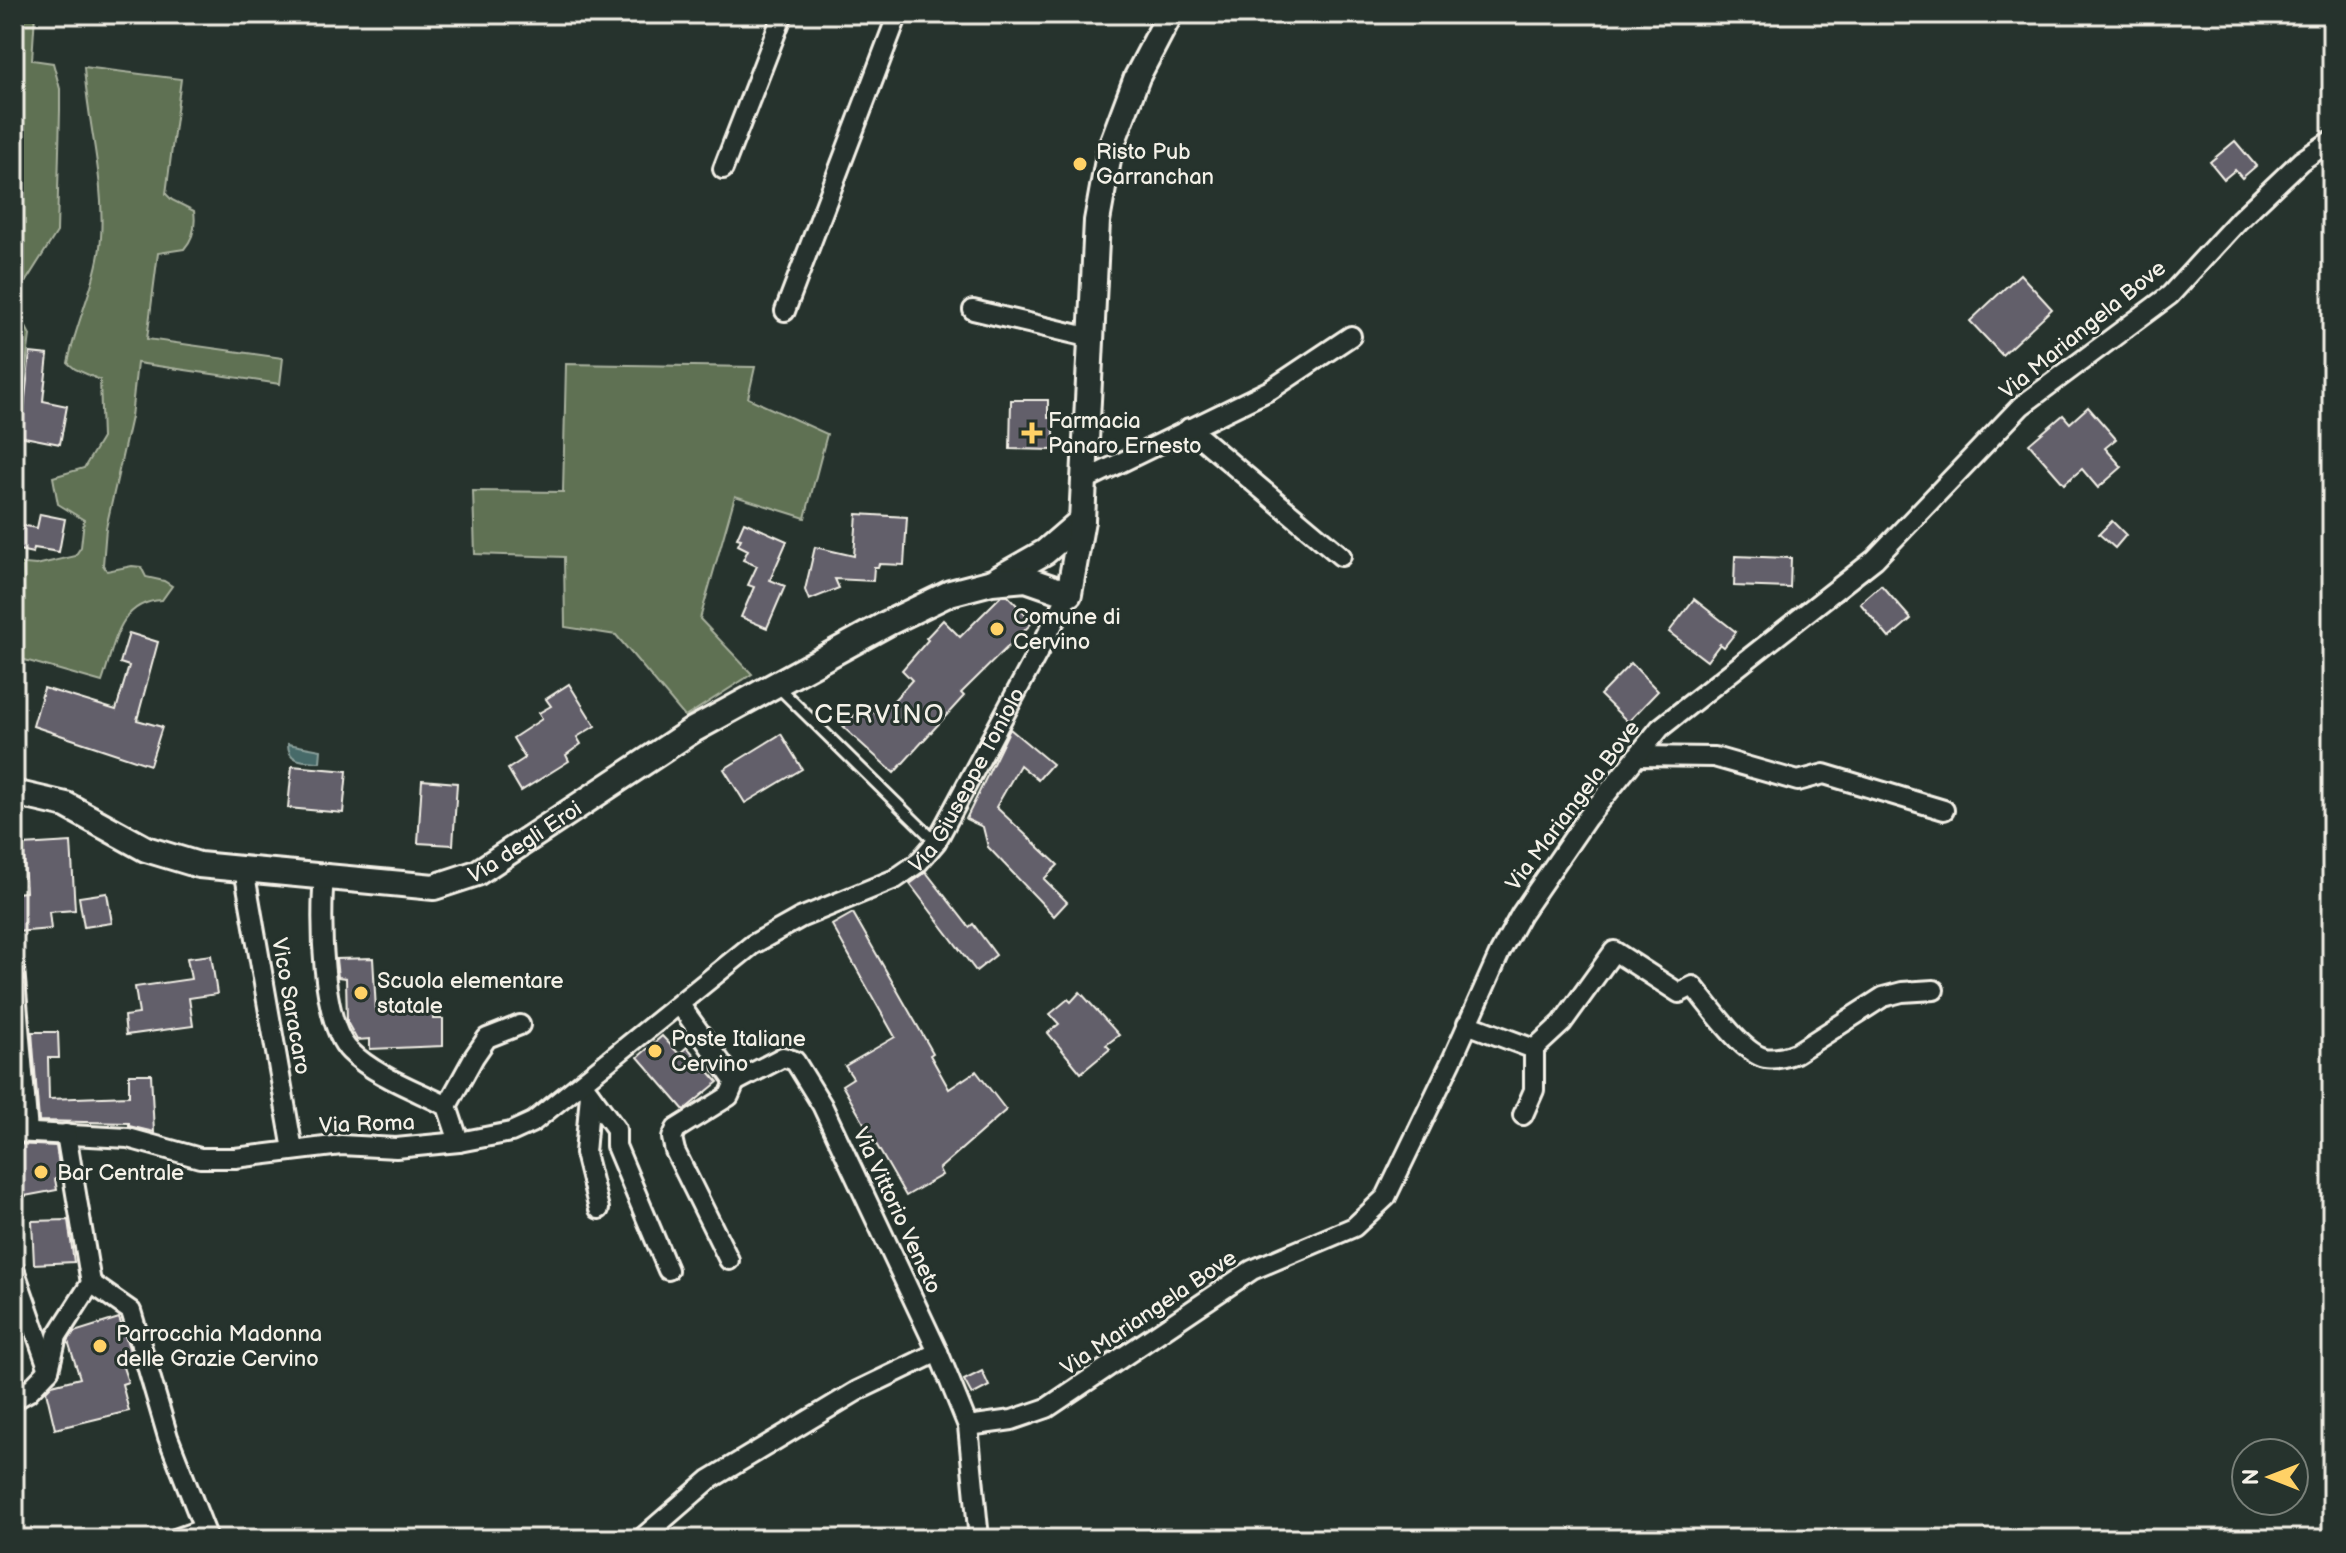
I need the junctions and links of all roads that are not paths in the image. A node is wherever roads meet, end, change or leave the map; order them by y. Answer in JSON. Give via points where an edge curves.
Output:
{"nodes":[{"id":1,"x":783,"y":14,"type":"edge"},
{"id":2,"x":898,"y":14,"type":"edge"},
{"id":3,"x":1170,"y":14,"type":"edge"},
{"id":4,"x":2332,"y":140,"type":"edge"},
{"id":5,"x":723,"y":169,"type":"dead end"},
{"id":6,"x":973,"y":310,"type":"dead end"},
{"id":7,"x":785,"y":311,"type":"dead end"},
{"id":8,"x":1351,"y":336,"type":"dead end"},
{"id":9,"x":1092,"y":338,"type":"junction"},
{"id":10,"x":1189,"y":428,"type":"junction"},
{"id":11,"x":1085,"y":480,"type":"junction"},
{"id":12,"x":1082,"y":520,"type":"junction"},
{"id":13,"x":1341,"y":556,"type":"dead end"},
{"id":14,"x":992,"y":582,"type":"junction"},
{"id":15,"x":1069,"y":594,"type":"junction"},
{"id":16,"x":776,"y":685,"type":"junction"},
{"id":17,"x":1637,"y":756,"type":"junction"},
{"id":18,"x":14,"y":793,"type":"edge"},
{"id":19,"x":1944,"y":810,"type":"dead end"},
{"id":20,"x":936,"y":842,"type":"junction"},
{"id":21,"x":244,"y":869,"type":"junction"},
{"id":22,"x":324,"y":877,"type":"junction"},
{"id":23,"x":14,"y":968,"type":"edge"},
{"id":24,"x":1934,"y":990,"type":"dead end"},
{"id":25,"x":680,"y":1005,"type":"junction"},
{"id":26,"x":1467,"y":1024,"type":"junction"},
{"id":27,"x":520,"y":1025,"type":"dead end"},
{"id":28,"x":1534,"y":1049,"type":"junction"},
{"id":29,"x":735,"y":1082,"type":"junction"},
{"id":30,"x":586,"y":1089,"type":"junction"},
{"id":31,"x":447,"y":1106,"type":"junction"},
{"id":32,"x":1523,"y":1115,"type":"dead end"},
{"id":33,"x":21,"y":1132,"type":"edge"},
{"id":34,"x":66,"y":1134,"type":"junction"},
{"id":35,"x":459,"y":1142,"type":"junction"},
{"id":36,"x":293,"y":1150,"type":"junction"},
{"id":37,"x":599,"y":1209,"type":"dead end"},
{"id":38,"x":729,"y":1260,"type":"dead end"},
{"id":39,"x":14,"y":1269,"type":"edge"},
{"id":40,"x":668,"y":1270,"type":"dead end"},
{"id":41,"x":91,"y":1283,"type":"junction"},
{"id":42,"x":938,"y":1352,"type":"junction"},
{"id":43,"x":49,"y":1370,"type":"junction"},
{"id":44,"x":14,"y":1400,"type":"edge"},
{"id":45,"x":968,"y":1426,"type":"junction"},
{"id":46,"x":206,"y":1534,"type":"edge"},
{"id":47,"x":175,"y":1539,"type":"edge"},
{"id":48,"x":641,"y":1539,"type":"edge"},
{"id":49,"x":979,"y":1539,"type":"edge"}],
"edges":[{"from":1,"to":5,"type":"street"},
{"from":2,"to":7,"type":"street"},
{"from":3,"to":9,"type":"street","name":"Via Giuseppe Toniolo","via":[[1137,77],[1110,149],[1097,221]]},
{"from":4,"to":17,"type":"street","name":"Via Mariangela Bove","via":[[2249,210],[2170,295],[2021,406],[1875,559],[1660,728]]},
{"from":6,"to":9,"type":"street"},
{"from":8,"to":10,"type":"street","via":[[1270,390]]},
{"from":9,"to":11,"type":"street","name":"Via Giuseppe Toniolo"},
{"from":10,"to":11,"type":"street"},
{"from":10,"to":13,"type":"street"},
{"from":11,"to":12,"type":"street","name":"Via Giuseppe Toniolo"},
{"from":12,"to":14,"type":"street","name":"Via degli Eroi","via":[[1045,552]]},
{"from":12,"to":15,"type":"street","name":"Via Giuseppe Toniolo"},
{"from":14,"to":15,"type":"street","name":"Via degli Eroi","via":[[1026,579]]},
{"from":14,"to":16,"type":"street","name":"Via degli Eroi","via":[[950,593]]},
{"from":15,"to":20,"type":"street","name":"Via Giuseppe Toniolo"},
{"from":16,"to":20,"type":"lane"},
{"from":16,"to":22,"type":"street","name":"Via degli Eroi","via":[[693,730],[477,873],[434,887]]},
{"from":17,"to":19,"type":"street","via":[[1714,757],[1798,781],[1824,774]]},
{"from":17,"to":26,"type":"street","name":"Via Mariangela Bove","via":[[1521,914]]},
{"from":18,"to":21,"type":"street","name":"Via degli Eroi","via":[[66,805],[146,849],[199,865]]},
{"from":20,"to":25,"type":"street","name":"Via Giuseppe Toniolo","via":[[895,879],[800,918],[752,945]]},
{"from":21,"to":22,"type":"street","name":"Via degli Eroi"},
{"from":21,"to":36,"type":"street","name":"Vico Saracaro"},
{"from":22,"to":31,"type":"street","via":[[325,975],[338,1033],[348,1050],[372,1067]]},
{"from":23,"to":33,"type":"street"},
{"from":24,"to":28,"type":"street","via":[[1890,994],[1796,1053],[1762,1058],[1693,986],[1679,993],[1614,951],[1562,1023]]},
{"from":25,"to":29,"type":"street"},
{"from":25,"to":30,"type":"street","name":"Via Roma"},
{"from":26,"to":28,"type":"street"},
{"from":26,"to":45,"type":"street","name":"Via Mariangela Bove","via":[[1386,1197],[1354,1227],[1252,1270],[1047,1408]]},
{"from":27,"to":31,"type":"street","via":[[487,1038]]},
{"from":28,"to":32,"type":"street","via":[[1534,1090]]},
{"from":29,"to":38,"type":"street","name":"Via Vittorio Veneto","via":[[729,1096],[676,1129],[672,1138]]},
{"from":29,"to":42,"type":"street","name":"Via Vittorio Veneto","via":[[783,1057],[795,1061],[822,1105]]},
{"from":30,"to":35,"type":"street","name":"Via Roma","via":[[511,1132]]},
{"from":30,"to":37,"type":"street","via":[[585,1153]]},
{"from":30,"to":40,"type":"street","via":[[616,1129],[616,1146]]},
{"from":31,"to":35,"type":"street"},
{"from":33,"to":34,"type":"street","name":"Via Roma"},
{"from":34,"to":36,"type":"street","name":"Via Roma","via":[[128,1138],[200,1158]]},
{"from":34,"to":41,"type":"street"},
{"from":35,"to":36,"type":"street","name":"Via Roma"},
{"from":39,"to":43,"type":"street"},
{"from":41,"to":43,"type":"street","via":[[57,1336]]},
{"from":41,"to":46,"type":"street","via":[[131,1311],[168,1437]]},
{"from":42,"to":45,"type":"street","name":"Via Vittorio Veneto"},
{"from":42,"to":48,"type":"street","via":[[857,1391],[709,1480]]},
{"from":43,"to":44,"type":"street"},
{"from":45,"to":49,"type":"street","name":"Via Vittorio Veneto"},
{"from":46,"to":47,"type":"street"}]}
